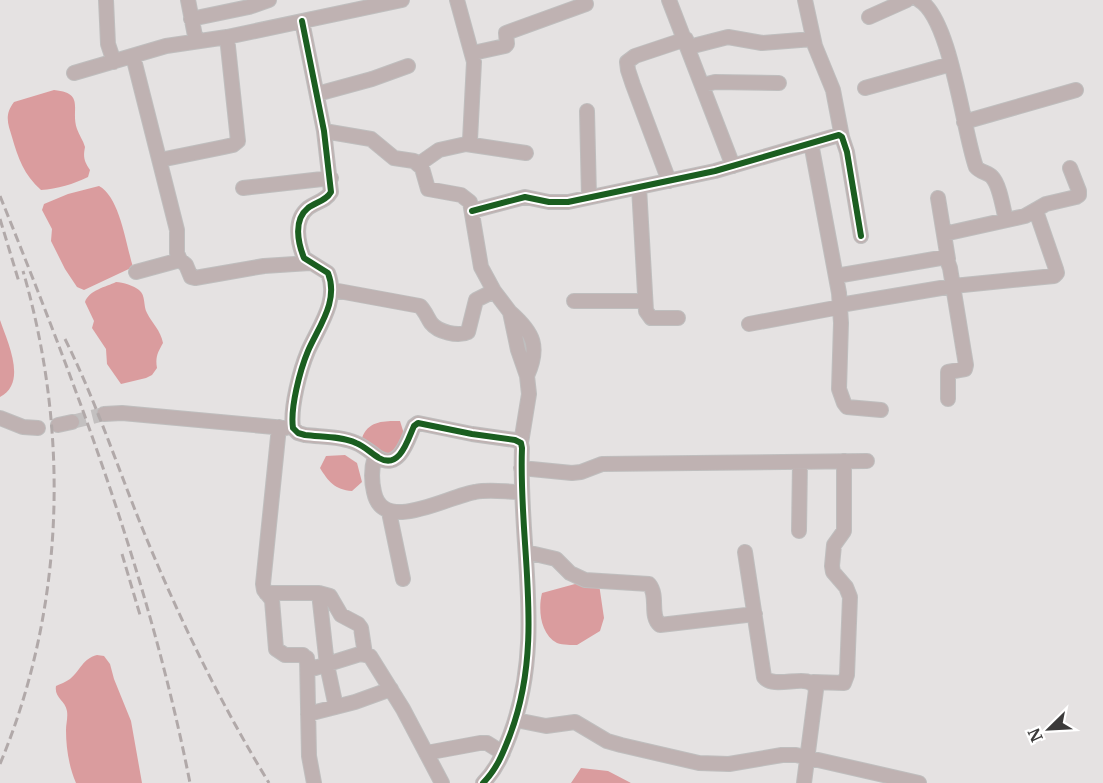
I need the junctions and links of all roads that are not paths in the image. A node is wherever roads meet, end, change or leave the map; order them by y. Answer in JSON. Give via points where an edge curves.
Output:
{"nodes":[{"id":1,"x":106,"y":0,"type":"edge"},
{"id":2,"x":188,"y":0,"type":"edge"},
{"id":3,"x":269,"y":0,"type":"edge"},
{"id":4,"x":402,"y":0,"type":"edge"},
{"id":5,"x":457,"y":0,"type":"edge"},
{"id":6,"x":669,"y":0,"type":"edge"},
{"id":7,"x":805,"y":0,"type":"edge"},
{"id":8,"x":907,"y":0,"type":"edge"},
{"id":9,"x":919,"y":0,"type":"edge"},
{"id":10,"x":586,"y":4,"type":"dead end"},
{"id":11,"x":221,"y":6,"type":"edge"},
{"id":12,"x":869,"y":17,"type":"dead end"},
{"id":13,"x":302,"y":21,"type":"junction"},
{"id":14,"x":193,"y":30,"type":"junction"},
{"id":15,"x":227,"y":37,"type":"junction"},
{"id":16,"x":813,"y":39,"type":"junction"},
{"id":17,"x":687,"y":43,"type":"junction"},
{"id":18,"x":473,"y":54,"type":"junction"},
{"id":19,"x":133,"y":56,"type":"junction"},
{"id":20,"x":112,"y":58,"type":"junction"},
{"id":21,"x":951,"y":64,"type":"junction"},
{"id":22,"x":408,"y":66,"type":"dead end"},
{"id":23,"x":74,"y":73,"type":"dead end"},
{"id":24,"x":779,"y":83,"type":"dead end"},
{"id":25,"x":703,"y":85,"type":"junction"},
{"id":26,"x":865,"y":88,"type":"dead end"},
{"id":27,"x":1076,"y":90,"type":"dead end"},
{"id":28,"x":317,"y":94,"type":"junction"},
{"id":29,"x":587,"y":111,"type":"dead end"},
{"id":30,"x":964,"y":122,"type":"junction"},
{"id":31,"x":324,"y":131,"type":"junction"},
{"id":32,"x":843,"y":137,"type":"junction"},
{"id":33,"x":811,"y":143,"type":"junction"},
{"id":34,"x":466,"y":144,"type":"junction"},
{"id":35,"x":526,"y":153,"type":"dead end"},
{"id":36,"x":160,"y":160,"type":"junction"},
{"id":37,"x":419,"y":164,"type":"junction"},
{"id":38,"x":733,"y":166,"type":"junction"},
{"id":39,"x":1070,"y":168,"type":"dead end"},
{"id":40,"x":331,"y":178,"type":"junction"},
{"id":41,"x":669,"y":181,"type":"junction"},
{"id":42,"x":639,"y":187,"type":"junction"},
{"id":43,"x":243,"y":188,"type":"dead end"},
{"id":44,"x":589,"y":197,"type":"junction"},
{"id":45,"x":938,"y":198,"type":"dead end"},
{"id":46,"x":472,"y":211,"type":"junction"},
{"id":47,"x":1036,"y":211,"type":"junction"},
{"id":48,"x":1006,"y":220,"type":"junction"},
{"id":49,"x":944,"y":234,"type":"junction"},
{"id":50,"x":861,"y":236,"type":"dead end"},
{"id":51,"x":948,"y":259,"type":"junction"},
{"id":52,"x":180,"y":260,"type":"junction"},
{"id":53,"x":310,"y":263,"type":"junction"},
{"id":54,"x":136,"y":272,"type":"dead end"},
{"id":55,"x":836,"y":276,"type":"junction"},
{"id":56,"x":953,"y":286,"type":"junction"},
{"id":57,"x":333,"y":290,"type":"junction"},
{"id":58,"x":494,"y":291,"type":"junction"},
{"id":59,"x":574,"y":301,"type":"dead end"},
{"id":60,"x":645,"y":301,"type":"junction"},
{"id":61,"x":840,"y":306,"type":"junction"},
{"id":62,"x":678,"y":318,"type":"dead end"},
{"id":63,"x":749,"y":324,"type":"dead end"},
{"id":64,"x":948,"y":399,"type":"dead end"},
{"id":65,"x":881,"y":410,"type":"dead end"},
{"id":66,"x":104,"y":414,"type":"tunnel mouth"},
{"id":67,"x":0,"y":418,"type":"edge"},
{"id":68,"x":72,"y":422,"type":"tunnel mouth"},
{"id":69,"x":58,"y":425,"type":"dead end"},
{"id":70,"x":279,"y":427,"type":"junction"},
{"id":71,"x":38,"y":429,"type":"dead end"},
{"id":72,"x":293,"y":429,"type":"junction"},
{"id":73,"x":521,"y":443,"type":"junction"},
{"id":74,"x":375,"y":456,"type":"junction"},
{"id":75,"x":844,"y":461,"type":"junction"},
{"id":76,"x":867,"y":461,"type":"dead end"},
{"id":77,"x":800,"y":462,"type":"junction"},
{"id":78,"x":521,"y":468,"type":"junction"},
{"id":79,"x":521,"y":492,"type":"junction"},
{"id":80,"x":389,"y":512,"type":"junction"},
{"id":81,"x":799,"y":531,"type":"dead end"},
{"id":82,"x":526,"y":552,"type":"junction"},
{"id":83,"x":745,"y":552,"type":"dead end"},
{"id":84,"x":403,"y":579,"type":"dead end"},
{"id":85,"x":266,"y":593,"type":"junction"},
{"id":86,"x":319,"y":593,"type":"junction"},
{"id":87,"x":755,"y":614,"type":"junction"},
{"id":88,"x":365,"y":654,"type":"junction"},
{"id":89,"x":306,"y":658,"type":"junction"},
{"id":90,"x":327,"y":665,"type":"junction"},
{"id":91,"x":813,"y":682,"type":"junction"},
{"id":92,"x":391,"y":689,"type":"junction"},
{"id":93,"x":336,"y":707,"type":"junction"},
{"id":94,"x":308,"y":714,"type":"junction"},
{"id":95,"x":516,"y":720,"type":"junction"},
{"id":96,"x":426,"y":753,"type":"junction"},
{"id":97,"x":503,"y":753,"type":"junction"},
{"id":98,"x":806,"y":757,"type":"junction"},
{"id":99,"x":859,"y":777,"type":"edge"},
{"id":100,"x":892,"y":780,"type":"edge"},
{"id":101,"x":314,"y":783,"type":"edge"},
{"id":102,"x":442,"y":783,"type":"edge"},
{"id":103,"x":483,"y":783,"type":"edge"},
{"id":104,"x":804,"y":783,"type":"edge"},
{"id":105,"x":919,"y":783,"type":"edge"}],
"edges":[{"from":1,"to":20,"type":"street"},
{"from":2,"to":14,"type":"street"},
{"from":3,"to":11,"type":"street"},
{"from":4,"to":13,"type":"street"},
{"from":5,"to":18,"type":"street"},
{"from":6,"to":17,"type":"street"},
{"from":7,"to":16,"type":"street"},
{"from":8,"to":12,"type":"street"},
{"from":9,"to":21,"type":"street","via":[[931,11]]},
{"from":10,"to":18,"type":"street","via":[[506,33],[505,46]]},
{"from":11,"to":14,"type":"street"},
{"from":13,"to":15,"type":"street"},
{"from":13,"to":28,"type":"street"},
{"from":14,"to":15,"type":"street"},
{"from":14,"to":19,"type":"street","via":[[166,46]]},
{"from":15,"to":36,"type":"street","via":[[238,141]]},
{"from":16,"to":17,"type":"street","via":[[762,43],[728,37]]},
{"from":16,"to":32,"type":"street","via":[[833,90]]},
{"from":17,"to":25,"type":"street"},
{"from":17,"to":41,"type":"street","via":[[635,56],[627,62]]},
{"from":18,"to":34,"type":"street","via":[[470,140]]},
{"from":19,"to":20,"type":"street"},
{"from":19,"to":36,"type":"street"},
{"from":20,"to":23,"type":"street"},
{"from":21,"to":26,"type":"street"},
{"from":21,"to":30,"type":"street"},
{"from":22,"to":28,"type":"street"},
{"from":24,"to":25,"type":"street"},
{"from":25,"to":38,"type":"street"},
{"from":27,"to":30,"type":"street"},
{"from":28,"to":31,"type":"street"},
{"from":29,"to":44,"type":"street"},
{"from":30,"to":48,"type":"street","via":[[976,167],[996,183]]},
{"from":31,"to":37,"type":"street","via":[[371,139],[394,158]]},
{"from":31,"to":40,"type":"street"},
{"from":32,"to":33,"type":"street"},
{"from":32,"to":50,"type":"street"},
{"from":33,"to":38,"type":"street"},
{"from":33,"to":55,"type":"street"},
{"from":34,"to":35,"type":"street"},
{"from":34,"to":37,"type":"street","via":[[446,147]]},
{"from":36,"to":52,"type":"street"},
{"from":37,"to":46,"type":"street","via":[[428,189],[466,198]]},
{"from":38,"to":41,"type":"street"},
{"from":39,"to":47,"type":"street","via":[[1079,195]]},
{"from":40,"to":43,"type":"street"},
{"from":40,"to":53,"type":"street","via":[[328,198],[307,209],[300,219],[303,258]]},
{"from":41,"to":42,"type":"street"},
{"from":42,"to":44,"type":"street"},
{"from":42,"to":60,"type":"street"},
{"from":44,"to":46,"type":"street","via":[[560,203],[525,197]]},
{"from":45,"to":49,"type":"street"},
{"from":46,"to":58,"type":"street","via":[[479,259]]},
{"from":47,"to":48,"type":"street"},
{"from":47,"to":56,"type":"street","via":[[1057,273]]},
{"from":48,"to":49,"type":"street"},
{"from":49,"to":51,"type":"street"},
{"from":51,"to":55,"type":"street","via":[[942,256]]},
{"from":51,"to":56,"type":"street"},
{"from":52,"to":53,"type":"street","via":[[195,278]]},
{"from":52,"to":54,"type":"street"},
{"from":53,"to":57,"type":"street","via":[[328,273]]},
{"from":55,"to":61,"type":"street"},
{"from":56,"to":61,"type":"street"},
{"from":56,"to":64,"type":"street","via":[[966,365],[965,369],[948,372]]},
{"from":57,"to":58,"type":"street","via":[[420,306],[438,329],[460,335],[468,333],[476,300]]},
{"from":57,"to":72,"type":"street","via":[[302,368]]},
{"from":58,"to":73,"type":"street","via":[[510,312],[527,376],[529,394]]},
{"from":59,"to":60,"type":"street"},
{"from":60,"to":62,"type":"street","via":[[651,318]]},
{"from":61,"to":63,"type":"street"},
{"from":61,"to":65,"type":"street","via":[[841,397],[848,407]]},
{"from":66,"to":70,"type":"street"},
{"from":67,"to":71,"type":"street"},
{"from":68,"to":69,"type":"street"},
{"from":70,"to":72,"type":"street"},
{"from":70,"to":85,"type":"street","via":[[263,584]]},
{"from":72,"to":74,"type":"street","via":[[305,435],[349,440]]},
{"from":73,"to":74,"type":"street","via":[[418,423],[398,457],[383,460]]},
{"from":73,"to":78,"type":"street"},
{"from":74,"to":80,"type":"street","via":[[371,474],[375,497]]},
{"from":75,"to":76,"type":"street"},
{"from":75,"to":77,"type":"street"},
{"from":75,"to":91,"type":"street","via":[[844,531],[834,545],[832,566],[850,597],[848,675],[844,683]]},
{"from":77,"to":78,"type":"street","via":[[602,464],[581,472]]},
{"from":77,"to":81,"type":"street"},
{"from":78,"to":79,"type":"street"},
{"from":79,"to":80,"type":"street","via":[[475,492],[406,512]]},
{"from":79,"to":82,"type":"street"},
{"from":80,"to":84,"type":"street"},
{"from":82,"to":87,"type":"street","via":[[556,559],[570,573],[585,580],[649,584],[655,620],[660,625]]},
{"from":82,"to":95,"type":"street","via":[[527,662]]},
{"from":83,"to":87,"type":"street"},
{"from":85,"to":86,"type":"street"},
{"from":85,"to":89,"type":"street","via":[[272,600],[276,649],[285,655]]},
{"from":86,"to":88,"type":"street","via":[[330,596],[341,615],[358,624]]},
{"from":86,"to":90,"type":"street"},
{"from":87,"to":91,"type":"street","via":[[767,681]]},
{"from":88,"to":90,"type":"street"},
{"from":88,"to":92,"type":"street","via":[[373,659]]},
{"from":89,"to":90,"type":"street","via":[[311,667]]},
{"from":89,"to":94,"type":"street"},
{"from":90,"to":93,"type":"street"},
{"from":91,"to":98,"type":"street","via":[[816,690]]},
{"from":92,"to":93,"type":"street"},
{"from":92,"to":96,"type":"street"},
{"from":93,"to":94,"type":"street"},
{"from":94,"to":101,"type":"street"},
{"from":95,"to":97,"type":"street"},
{"from":95,"to":98,"type":"street","via":[[546,726],[575,723],[607,741],[699,763],[729,764],[782,755]]},
{"from":96,"to":97,"type":"street","via":[[487,743]]},
{"from":96,"to":102,"type":"street"},
{"from":97,"to":103,"type":"street"},
{"from":98,"to":99,"type":"street"},
{"from":98,"to":104,"type":"street"},
{"from":99,"to":100,"type":"street"},
{"from":100,"to":105,"type":"street"}]}
